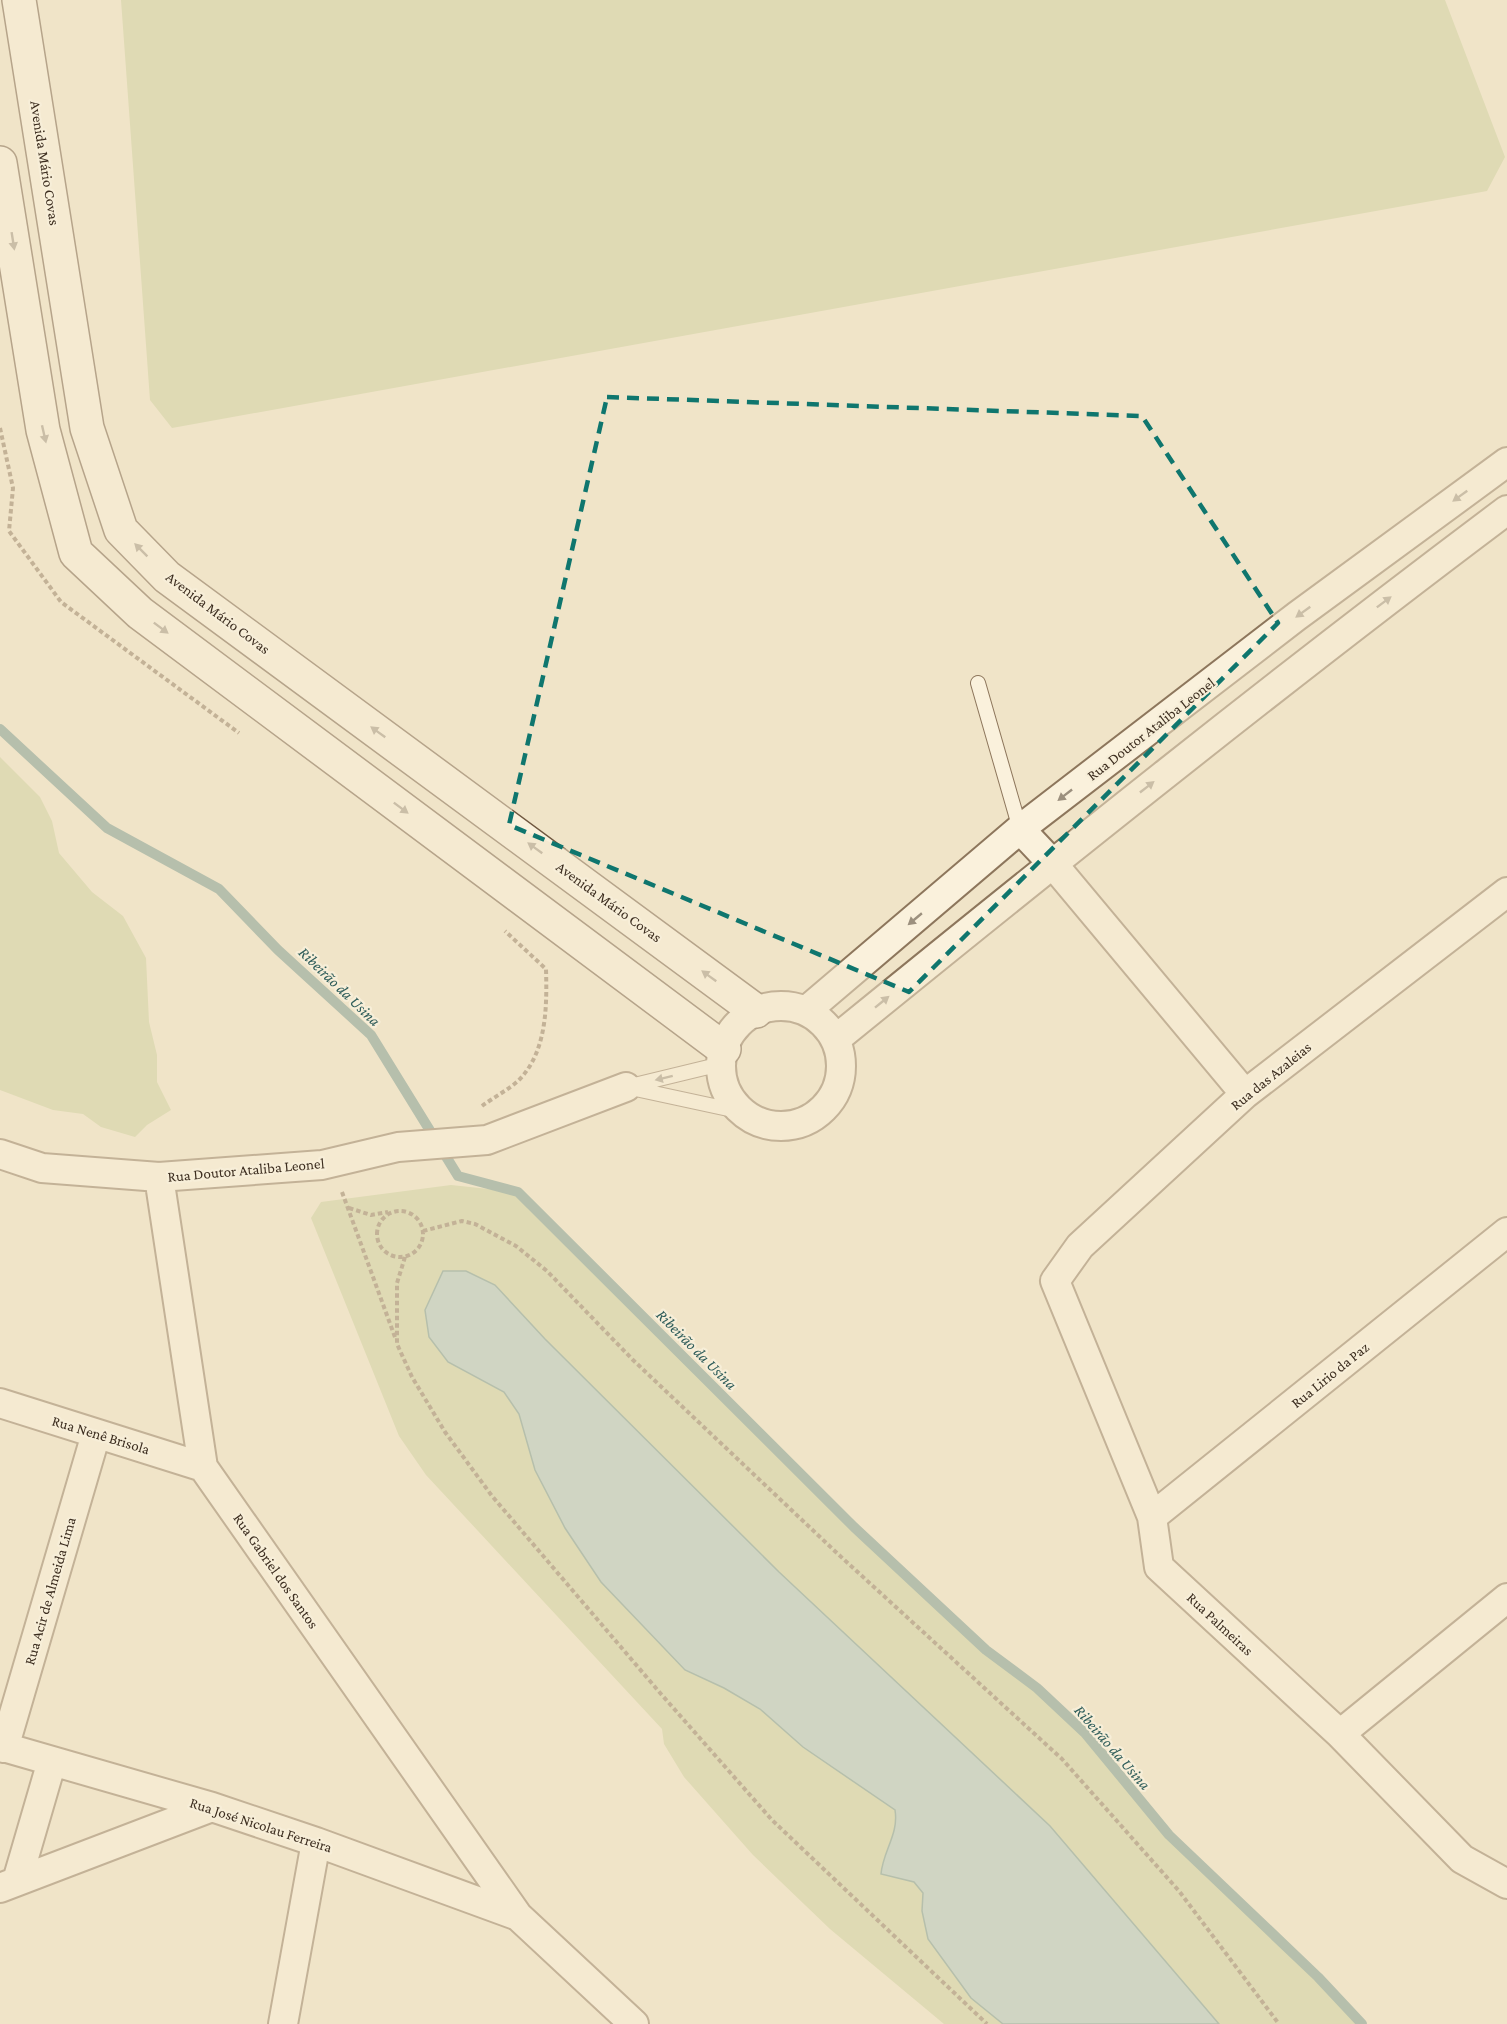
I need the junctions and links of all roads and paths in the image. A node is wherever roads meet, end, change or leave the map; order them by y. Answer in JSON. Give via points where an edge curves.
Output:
{"nodes":[{"id":1,"x":19,"y":0,"type":"edge"},
{"id":2,"x":0,"y":163,"type":"edge"},
{"id":3,"x":0,"y":428,"type":"edge"},
{"id":4,"x":1507,"y":462,"type":"edge"},
{"id":5,"x":1507,"y":510,"type":"edge"},
{"id":6,"x":978,"y":683,"type":"dead end"},
{"id":7,"x":242,"y":735,"type":"dead end"},
{"id":8,"x":1020,"y":829,"type":"junction"},
{"id":9,"x":1052,"y":863,"type":"junction"},
{"id":10,"x":1507,"y":892,"type":"edge"},
{"id":11,"x":499,"y":926,"type":"dead end"},
{"id":12,"x":756,"y":1011,"type":"junction"},
{"id":13,"x":806,"y":1011,"type":"junction"},
{"id":14,"x":836,"y":1039,"type":"junction"},
{"id":15,"x":722,"y":1056,"type":"junction"},
{"id":16,"x":626,"y":1087,"type":"junction"},
{"id":17,"x":1245,"y":1094,"type":"junction"},
{"id":18,"x":742,"y":1112,"type":"junction"},
{"id":19,"x":487,"y":1140,"type":"junction"},
{"id":20,"x":0,"y":1154,"type":"edge"},
{"id":21,"x":314,"y":1165,"type":"junction"},
{"id":22,"x":159,"y":1177,"type":"junction"},
{"id":23,"x":348,"y":1208,"type":"junction"},
{"id":24,"x":398,"y":1210,"type":"junction"},
{"id":25,"x":423,"y":1231,"type":"junction"},
{"id":26,"x":1507,"y":1232,"type":"edge"},
{"id":27,"x":405,"y":1257,"type":"junction"},
{"id":28,"x":1054,"y":1281,"type":"joint"},
{"id":29,"x":397,"y":1344,"type":"junction"},
{"id":30,"x":0,"y":1403,"type":"edge"},
{"id":31,"x":96,"y":1434,"type":"junction"},
{"id":32,"x":203,"y":1467,"type":"junction"},
{"id":33,"x":1152,"y":1517,"type":"junction"},
{"id":34,"x":1507,"y":1598,"type":"edge"},
{"id":35,"x":1340,"y":1734,"type":"junction"},
{"id":36,"x":2,"y":1747,"type":"edge"},
{"id":37,"x":52,"y":1761,"type":"junction"},
{"id":38,"x":212,"y":1807,"type":"junction"},
{"id":39,"x":316,"y":1842,"type":"junction"},
{"id":40,"x":8,"y":1884,"type":"edge"},
{"id":41,"x":1507,"y":1884,"type":"edge"},
{"id":42,"x":518,"y":1916,"type":"junction"},
{"id":43,"x":283,"y":2024,"type":"edge"},
{"id":44,"x":634,"y":2024,"type":"edge"},
{"id":45,"x":987,"y":2024,"type":"edge"},
{"id":46,"x":1279,"y":2024,"type":"edge"}],
"edges":[{"from":12,"to":1,"type":"street","name":"Avenida Mário Covas","one_way":true,"via":[[167,577],[121,530],[87,428]]},
{"from":2,"to":15,"type":"street","one_way":true,"via":[[43,430],[76,553],[140,612]]},
{"from":3,"to":7,"type":"path","via":[[13,488],[9,531],[61,602]]},
{"from":4,"to":8,"type":"street","name":"Rua Doutor Ataliba Leonel","one_way":true,"via":[[1297,616]]},
{"from":9,"to":5,"type":"street","one_way":true,"via":[[1321,649]]},
{"from":6,"to":8,"type":"lane"},
{"from":8,"to":9,"type":"street"},
{"from":8,"to":13,"type":"street","name":"Rua Doutor Ataliba Leonel","one_way":true},
{"from":14,"to":9,"type":"street","one_way":true},
{"from":9,"to":17,"type":"street"},
{"from":10,"to":17,"type":"street","name":"Rua das Azaleias"},
{"from":11,"to":19,"type":"path","via":[[546,969],[547,1000],[540,1044],[520,1079],[475,1111]]},
{"from":12,"to":13,"type":"street","via":[[790,1006]]},
{"from":12,"to":15,"type":"street","via":[[736,1027]]},
{"from":13,"to":14,"type":"street","via":[[821,1020]]},
{"from":14,"to":18,"type":"street","via":[[842,1070],[837,1089],[828,1105],[813,1117],[796,1125],[777,1126],[758,1122]]},
{"from":15,"to":16,"type":"lane","one_way":true},
{"from":15,"to":18,"type":"street","via":[[723,1080]]},
{"from":16,"to":18,"type":"lane"},
{"from":16,"to":19,"type":"street","name":"Rua Doutor Ataliba Leonel"},
{"from":17,"to":28,"type":"street","name":"Rua das Azaleias","via":[[1080,1246]]},
{"from":19,"to":21,"type":"street","name":"Rua Doutor Ataliba Leonel","via":[[398,1147]]},
{"from":20,"to":22,"type":"street","name":"Rua Doutor Ataliba Leonel","via":[[42,1168]]},
{"from":21,"to":22,"type":"street","name":"Rua Doutor Ataliba Leonel"},
{"from":21,"to":23,"type":"path","via":[[335,1179]]},
{"from":22,"to":32,"type":"street","name":"Rua Gabriel dos Santos"},
{"from":23,"to":24,"type":"path","via":[[371,1215]]},
{"from":23,"to":29,"type":"path"},
{"from":24,"to":25,"type":"path","via":[[413,1214]]},
{"from":24,"to":27,"type":"path","via":[[379,1223],[377,1238],[390,1255]]},
{"from":25,"to":27,"type":"path","via":[[418,1248]]},
{"from":25,"to":46,"type":"path","via":[[462,1221],[475,1224],[516,1246],[547,1271],[658,1384],[1062,1759],[1179,1891]]},
{"from":26,"to":33,"type":"street","name":"Rua Lirio da Paz"},
{"from":27,"to":29,"type":"path","via":[[397,1283]]},
{"from":28,"to":33,"type":"street","name":"Rua Palmeiras"},
{"from":29,"to":45,"type":"path","via":[[445,1432],[492,1496],[661,1694],[772,1820]]},
{"from":30,"to":31,"type":"street","name":"Rua Nenê Brisola"},
{"from":31,"to":32,"type":"street","name":"Rua Nenê Brisola"},
{"from":31,"to":36,"type":"street","name":"Rua Acir de Almeida Lima"},
{"from":32,"to":42,"type":"street","name":"Rua Gabriel dos Santos"},
{"from":33,"to":35,"type":"street","name":"Rua Palmeiras","via":[[1159,1567]]},
{"from":34,"to":35,"type":"street"},
{"from":35,"to":41,"type":"street","name":"Rua Palmeiras","via":[[1462,1859]]},
{"from":36,"to":37,"type":"street","name":"Rua José Nicolau Ferreira"},
{"from":37,"to":38,"type":"street","name":"Rua José Nicolau Ferreira"},
{"from":37,"to":40,"type":"street"},
{"from":38,"to":39,"type":"street","name":"Rua José Nicolau Ferreira"},
{"from":38,"to":40,"type":"street"},
{"from":39,"to":42,"type":"street","name":"Rua José Nicolau Ferreira"},
{"from":39,"to":43,"type":"street"},
{"from":42,"to":44,"type":"street"}]}
